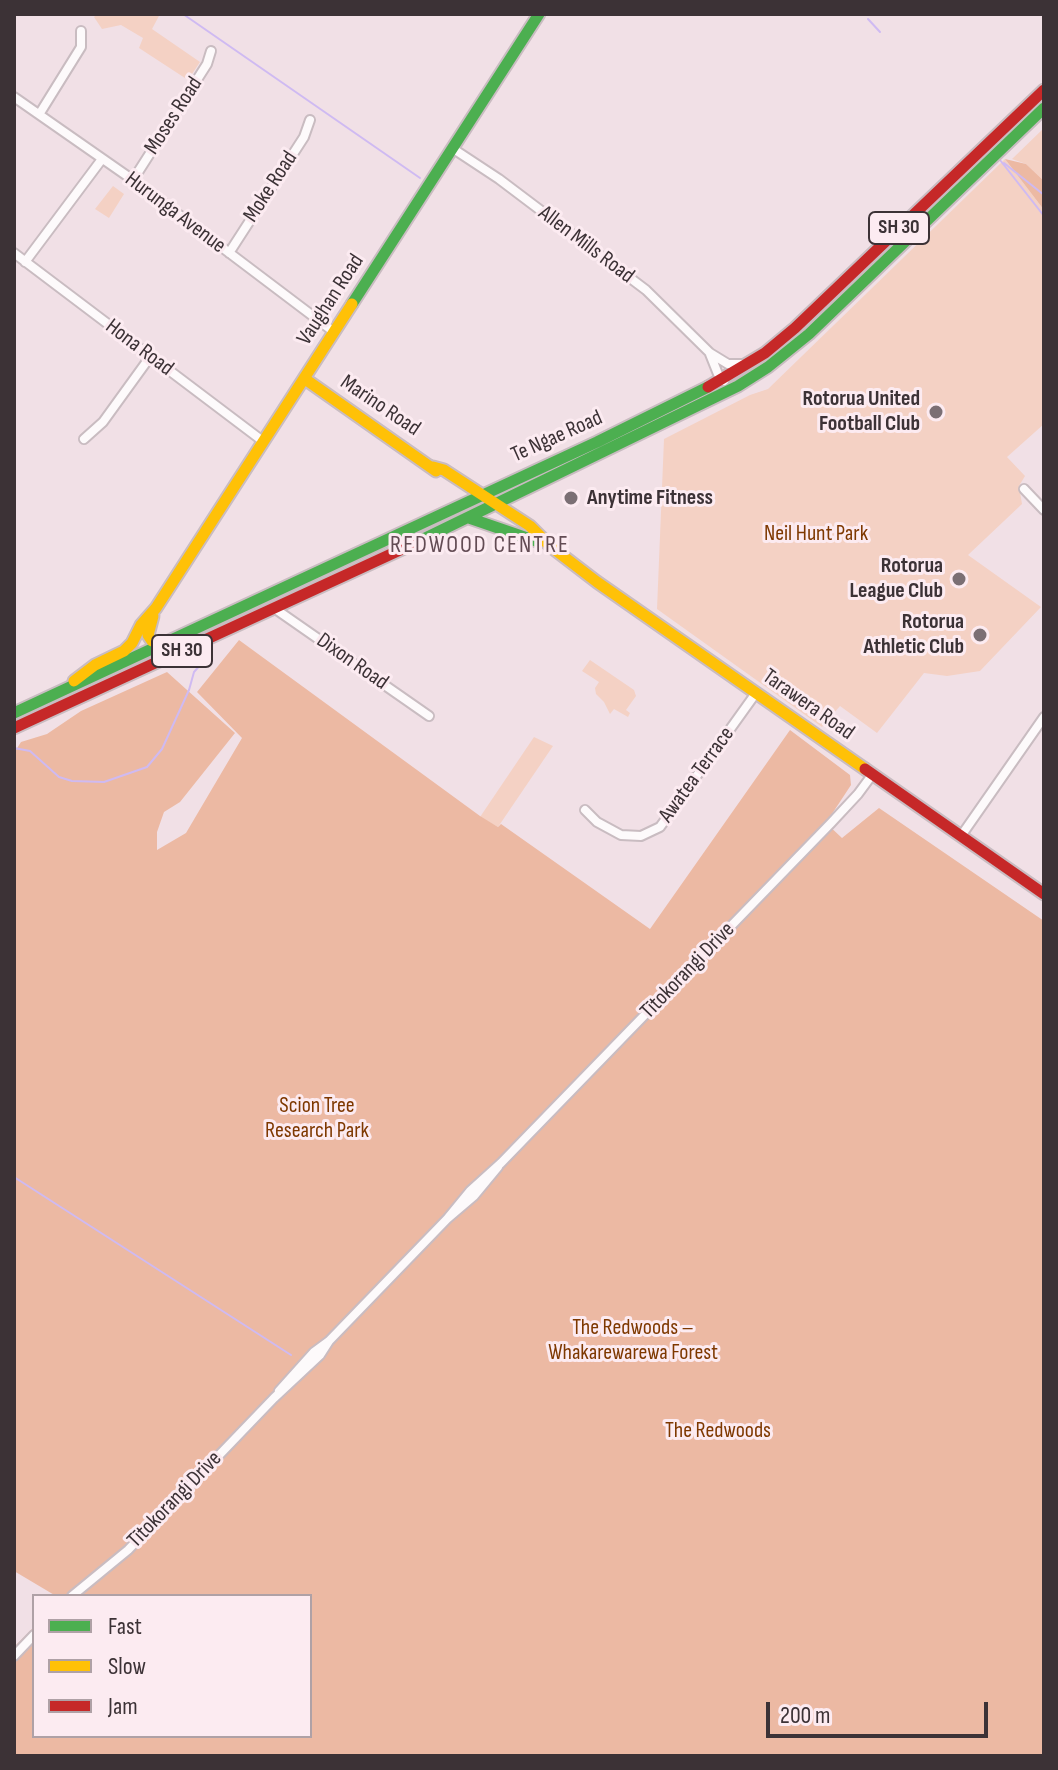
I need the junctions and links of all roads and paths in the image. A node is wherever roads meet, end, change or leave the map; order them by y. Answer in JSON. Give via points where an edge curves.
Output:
{"nodes":[{"id":1,"x":539,"y":14,"type":"edge"},
{"id":2,"x":81,"y":31,"type":"dead end"},
{"id":3,"x":211,"y":51,"type":"dead end"},
{"id":4,"x":1044,"y":90,"type":"edge"},
{"id":5,"x":14,"y":97,"type":"edge"},
{"id":6,"x":1044,"y":108,"type":"edge"},
{"id":7,"x":40,"y":113,"type":"junction"},
{"id":8,"x":310,"y":120,"type":"dead end"},
{"id":9,"x":452,"y":148,"type":"junction"},
{"id":10,"x":102,"y":159,"type":"junction"},
{"id":11,"x":133,"y":180,"type":"junction"},
{"id":12,"x":14,"y":253,"type":"edge"},
{"id":13,"x":229,"y":253,"type":"junction"},
{"id":14,"x":25,"y":262,"type":"junction"},
{"id":15,"x":334,"y":332,"type":"junction"},
{"id":16,"x":710,"y":353,"type":"junction"},
{"id":17,"x":150,"y":357,"type":"junction"},
{"id":18,"x":750,"y":363,"type":"junction"},
{"id":19,"x":305,"y":379,"type":"junction"},
{"id":20,"x":718,"y":379,"type":"junction"},
{"id":21,"x":738,"y":386,"type":"junction"},
{"id":22,"x":84,"y":439,"type":"dead end"},
{"id":23,"x":264,"y":442,"type":"junction"},
{"id":24,"x":1024,"y":489,"type":"dead end"},
{"id":25,"x":477,"y":496,"type":"junction"},
{"id":26,"x":493,"y":507,"type":"junction"},
{"id":27,"x":1044,"y":510,"type":"edge"},
{"id":28,"x":469,"y":518,"type":"junction"},
{"id":29,"x":536,"y":541,"type":"junction"},
{"id":30,"x":550,"y":546,"type":"junction"},
{"id":31,"x":156,"y":608,"type":"junction"},
{"id":32,"x":274,"y":608,"type":"junction"},
{"id":33,"x":162,"y":645,"type":"junction"},
{"id":34,"x":68,"y":688,"type":"junction"},
{"id":35,"x":756,"y":693,"type":"junction"},
{"id":36,"x":14,"y":713,"type":"edge"},
{"id":37,"x":429,"y":716,"type":"dead end"},
{"id":38,"x":1044,"y":717,"type":"edge"},
{"id":39,"x":14,"y":728,"type":"edge"},
{"id":40,"x":872,"y":775,"type":"junction"},
{"id":41,"x":585,"y":810,"type":"dead end"},
{"id":42,"x":961,"y":836,"type":"junction"},
{"id":43,"x":1044,"y":894,"type":"edge"},
{"id":44,"x":74,"y":1594,"type":"edge"},
{"id":45,"x":32,"y":1637,"type":"edge"},
{"id":46,"x":14,"y":1656,"type":"edge"}],
"edges":[{"from":1,"to":9,"type":"main road","name":"Vaughan Road"},
{"from":2,"to":7,"type":"street","via":[[81,47]]},
{"from":3,"to":11,"type":"street","name":"Moses Road"},
{"from":4,"to":18,"type":"main road","name":"Te Ngae Road","number":"SH 30","via":[[795,328]]},
{"from":5,"to":7,"type":"street","name":"Hurunga Avenue"},
{"from":6,"to":21,"type":"main road","name":"Te Ngae Road","number":"SH 30","via":[[809,334]]},
{"from":7,"to":10,"type":"street","name":"Hurunga Avenue"},
{"from":8,"to":13,"type":"street","name":"Moke Road"},
{"from":9,"to":15,"type":"main road","name":"Vaughan Road"},
{"from":9,"to":16,"type":"street","name":"Allen Mills Road","via":[[646,290]]},
{"from":10,"to":11,"type":"street","name":"Hurunga Avenue"},
{"from":10,"to":14,"type":"street"},
{"from":11,"to":13,"type":"street","name":"Hurunga Avenue"},
{"from":12,"to":14,"type":"street","name":"Hona Road"},
{"from":13,"to":15,"type":"street","name":"Hurunga Avenue"},
{"from":14,"to":17,"type":"street","name":"Hona Road"},
{"from":15,"to":19,"type":"main road","name":"Vaughan Road"},
{"from":16,"to":18,"type":"street","name":"Allen Mills Road","via":[[728,364]]},
{"from":16,"to":20,"type":"street","name":"Allen Mills Road"},
{"from":17,"to":22,"type":"street","via":[[103,422]]},
{"from":17,"to":23,"type":"street","name":"Hona Road"},
{"from":18,"to":20,"type":"main road","name":"Te Ngae Road","number":"SH 30"},
{"from":19,"to":23,"type":"main road","name":"Vaughan Road"},
{"from":19,"to":25,"type":"main road","name":"Marino Road","via":[[441,477]]},
{"from":20,"to":21,"type":"street"},
{"from":20,"to":25,"type":"main road","name":"Te Ngae Road","number":"SH 30"},
{"from":21,"to":26,"type":"main road","name":"Te Ngae Road","number":"SH 30"},
{"from":23,"to":31,"type":"main road","name":"Vaughan Road"},
{"from":24,"to":27,"type":"street"},
{"from":25,"to":26,"type":"main road","name":"Marino Road"},
{"from":25,"to":33,"type":"main road","name":"Te Ngae Road","number":"SH 30"},
{"from":26,"to":28,"type":"main road","name":"Te Ngae Road","number":"SH 30"},
{"from":26,"to":29,"type":"main road","name":"Tarawera Road"},
{"from":26,"to":30,"type":"main road","name":"Tarawera Road","via":[[530,526]]},
{"from":28,"to":29,"type":"main road"},
{"from":28,"to":32,"type":"main road","name":"Te Ngae Road","number":"SH 30"},
{"from":29,"to":30,"type":"main road","name":"Tarawera Road"},
{"from":30,"to":35,"type":"main road","name":"Tarawera Road"},
{"from":31,"to":33,"type":"main road","via":[[148,635]]},
{"from":31,"to":34,"type":"main road","name":"Vaughan Road","via":[[128,648],[80,675]]},
{"from":32,"to":37,"type":"street","name":"Dixon Road"},
{"from":32,"to":39,"type":"main road","name":"Te Ngae Road","number":"SH 30"},
{"from":33,"to":34,"type":"main road","name":"Te Ngae Road","number":"SH 30"},
{"from":34,"to":36,"type":"main road","name":"Te Ngae Road","number":"SH 30"},
{"from":35,"to":40,"type":"main road","name":"Tarawera Road"},
{"from":35,"to":41,"type":"street","name":"Awatea Terrace","via":[[660,827],[641,836],[621,835]]},
{"from":38,"to":42,"type":"street"},
{"from":40,"to":42,"type":"main road","name":"Tarawera Road"},
{"from":40,"to":44,"type":"street","name":"Tītokorangi Drive","via":[[474,1196],[314,1352],[128,1550]]},
{"from":42,"to":43,"type":"main road","name":"Tarawera Road"},
{"from":45,"to":46,"type":"street"}]}
